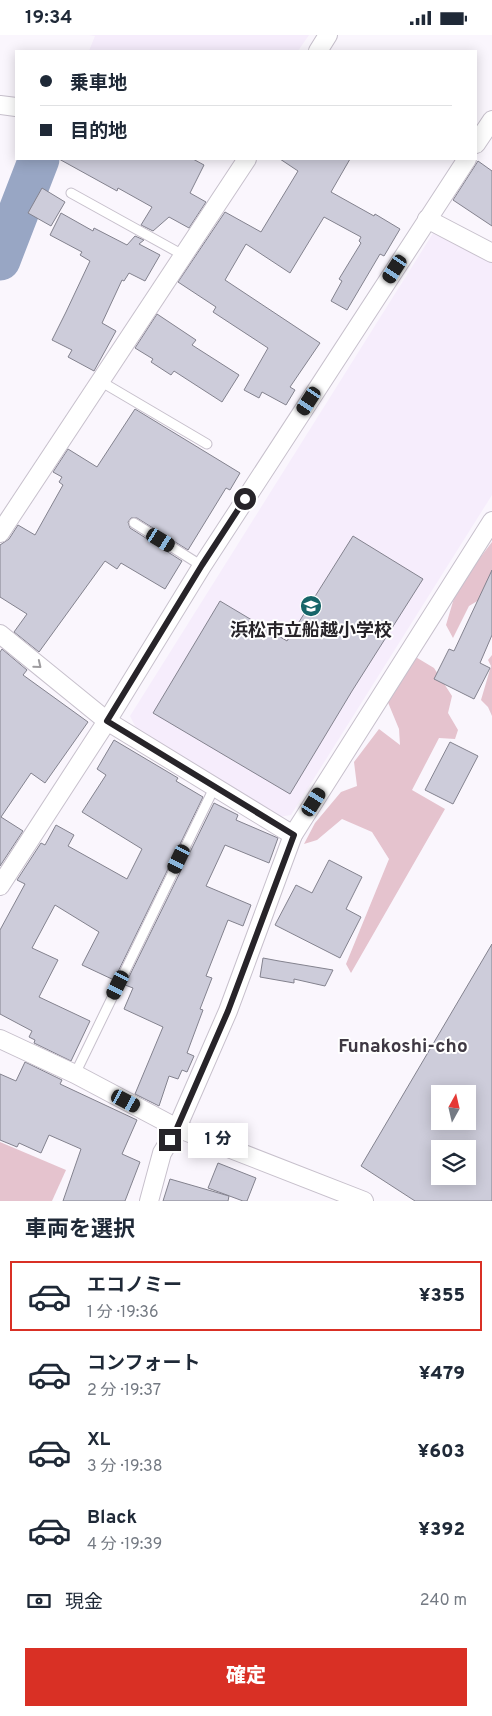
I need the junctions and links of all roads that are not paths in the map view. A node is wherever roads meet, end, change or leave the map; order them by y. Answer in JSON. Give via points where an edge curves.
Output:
{"nodes":[{"id":1,"x":328,"y":35,"type":"edge"},
{"id":2,"x":319,"y":50,"type":"edge"},
{"id":3,"x":0,"y":105,"type":"edge"},
{"id":4,"x":15,"y":107,"type":"edge"},
{"id":5,"x":492,"y":120,"type":"edge"},
{"id":6,"x":477,"y":142,"type":"edge"},
{"id":7,"x":246,"y":160,"type":"edge"},
{"id":8,"x":466,"y":160,"type":"edge"},
{"id":9,"x":71,"y":193,"type":"dead end"},
{"id":10,"x":428,"y":219,"type":"junction"},
{"id":11,"x":492,"y":253,"type":"edge"},
{"id":12,"x":183,"y":255,"type":"junction"},
{"id":13,"x":100,"y":381,"type":"junction"},
{"id":14,"x":207,"y":444,"type":"dead end"},
{"id":15,"x":492,"y":521,"type":"edge"},
{"id":16,"x":134,"y":523,"type":"dead end"},
{"id":17,"x":0,"y":533,"type":"edge"},
{"id":18,"x":202,"y":565,"type":"junction"},
{"id":19,"x":0,"y":635,"type":"edge"},
{"id":20,"x":107,"y":721,"type":"junction"},
{"id":21,"x":214,"y":788,"type":"junction"},
{"id":22,"x":294,"y":835,"type":"junction"},
{"id":23,"x":0,"y":886,"type":"edge"},
{"id":24,"x":0,"y":1039,"type":"edge"},
{"id":25,"x":75,"y":1074,"type":"junction"},
{"id":26,"x":177,"y":1128,"type":"junction"},
{"id":27,"x":149,"y":1201,"type":"edge"},
{"id":28,"x":364,"y":1201,"type":"edge"}],
"edges":[{"from":1,"to":2,"type":"street"},
{"from":3,"to":4,"type":"street"},
{"from":5,"to":6,"type":"street"},
{"from":7,"to":12,"type":"street"},
{"from":8,"to":10,"type":"street"},
{"from":9,"to":12,"type":"lane"},
{"from":10,"to":11,"type":"street"},
{"from":10,"to":18,"type":"street"},
{"from":12,"to":13,"type":"street"},
{"from":13,"to":14,"type":"lane"},
{"from":13,"to":17,"type":"street"},
{"from":15,"to":22,"type":"street"},
{"from":16,"to":18,"type":"lane"},
{"from":18,"to":20,"type":"street"},
{"from":19,"to":20,"type":"street","one_way":true},
{"from":20,"to":21,"type":"street"},
{"from":20,"to":23,"type":"street"},
{"from":21,"to":22,"type":"street"},
{"from":21,"to":25,"type":"lane"},
{"from":22,"to":26,"type":"street","via":[[228,1011]]},
{"from":24,"to":25,"type":"street"},
{"from":25,"to":26,"type":"street"},
{"from":26,"to":27,"type":"street","via":[[162,1153]]},
{"from":26,"to":28,"type":"street"}]}
